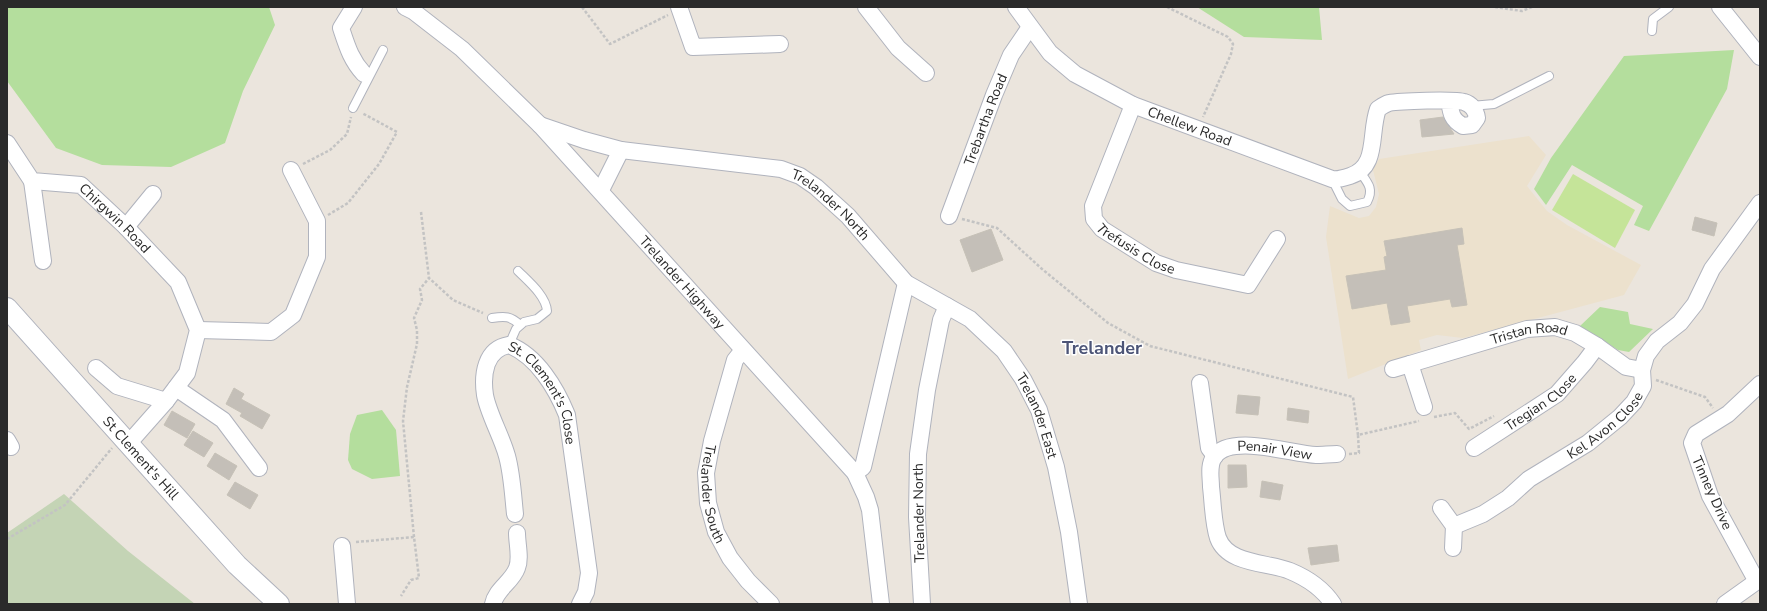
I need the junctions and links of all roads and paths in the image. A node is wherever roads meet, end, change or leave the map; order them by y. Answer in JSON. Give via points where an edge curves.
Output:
{"nodes":[{"id":1,"x":354,"y":7,"type":"edge"},
{"id":2,"x":582,"y":7,"type":"edge"},
{"id":3,"x":866,"y":7,"type":"edge"},
{"id":4,"x":1016,"y":7,"type":"edge"},
{"id":5,"x":1167,"y":7,"type":"edge"},
{"id":6,"x":1494,"y":7,"type":"edge"},
{"id":7,"x":1532,"y":7,"type":"edge"},
{"id":8,"x":1669,"y":7,"type":"edge"},
{"id":9,"x":1720,"y":7,"type":"edge"},
{"id":10,"x":411,"y":8,"type":"edge"},
{"id":11,"x":680,"y":8,"type":"edge"},
{"id":12,"x":1030,"y":27,"type":"junction"},
{"id":13,"x":1652,"y":31,"type":"dead end"},
{"id":14,"x":780,"y":44,"type":"dead end"},
{"id":15,"x":383,"y":50,"type":"dead end"},
{"id":16,"x":1760,"y":57,"type":"edge"},
{"id":17,"x":926,"y":73,"type":"dead end"},
{"id":18,"x":367,"y":75,"type":"junction"},
{"id":19,"x":1548,"y":76,"type":"dead end"},
{"id":20,"x":1449,"y":101,"type":"junction"},
{"id":21,"x":1133,"y":105,"type":"junction"},
{"id":22,"x":1471,"y":106,"type":"junction"},
{"id":23,"x":353,"y":108,"type":"junction"},
{"id":24,"x":540,"y":125,"type":"junction"},
{"id":25,"x":1197,"y":128,"type":"junction"},
{"id":26,"x":7,"y":143,"type":"edge"},
{"id":27,"x":621,"y":150,"type":"junction"},
{"id":28,"x":291,"y":170,"type":"joint"},
{"id":29,"x":1360,"y":172,"type":"junction"},
{"id":30,"x":1332,"y":179,"type":"junction"},
{"id":31,"x":32,"y":181,"type":"junction"},
{"id":32,"x":600,"y":190,"type":"junction"},
{"id":33,"x":153,"y":194,"type":"dead end"},
{"id":34,"x":1760,"y":203,"type":"edge"},
{"id":35,"x":421,"y":212,"type":"dead end"},
{"id":36,"x":949,"y":216,"type":"joint"},
{"id":37,"x":317,"y":221,"type":"junction"},
{"id":38,"x":126,"y":227,"type":"junction"},
{"id":39,"x":1277,"y":239,"type":"dead end"},
{"id":40,"x":43,"y":261,"type":"dead end"},
{"id":41,"x":518,"y":271,"type":"dead end"},
{"id":42,"x":429,"y":278,"type":"junction"},
{"id":43,"x":906,"y":283,"type":"junction"},
{"id":44,"x":947,"y":306,"type":"junction"},
{"id":45,"x":7,"y":308,"type":"edge"},
{"id":46,"x":492,"y":318,"type":"joint"},
{"id":47,"x":520,"y":325,"type":"junction"},
{"id":48,"x":198,"y":330,"type":"junction"},
{"id":49,"x":509,"y":345,"type":"junction"},
{"id":50,"x":1597,"y":346,"type":"junction"},
{"id":51,"x":743,"y":350,"type":"junction"},
{"id":52,"x":1410,"y":364,"type":"junction"},
{"id":53,"x":96,"y":368,"type":"dead end"},
{"id":54,"x":1393,"y":369,"type":"dead end"},
{"id":55,"x":1642,"y":373,"type":"junction"},
{"id":56,"x":1200,"y":383,"type":"dead end"},
{"id":57,"x":1760,"y":384,"type":"edge"},
{"id":58,"x":171,"y":395,"type":"junction"},
{"id":59,"x":1427,"y":415,"type":"junction"},
{"id":60,"x":1721,"y":417,"type":"junction"},
{"id":61,"x":1511,"y":424,"type":"junction"},
{"id":62,"x":1358,"y":435,"type":"junction"},
{"id":63,"x":124,"y":441,"type":"junction"},
{"id":64,"x":1474,"y":448,"type":"dead end"},
{"id":65,"x":1338,"y":454,"type":"joint"},
{"id":66,"x":1215,"y":456,"type":"junction"},
{"id":67,"x":259,"y":468,"type":"dead end"},
{"id":68,"x":855,"y":474,"type":"junction"},
{"id":69,"x":1441,"y":508,"type":"dead end"},
{"id":70,"x":515,"y":514,"type":"dead end"},
{"id":71,"x":1454,"y":526,"type":"junction"},
{"id":72,"x":517,"y":533,"type":"dead end"},
{"id":73,"x":414,"y":537,"type":"junction"},
{"id":74,"x":7,"y":539,"type":"edge"},
{"id":75,"x":342,"y":546,"type":"joint"},
{"id":76,"x":1453,"y":548,"type":"dead end"},
{"id":77,"x":1758,"y":580,"type":"edge"},
{"id":78,"x":401,"y":596,"type":"dead end"},
{"id":79,"x":768,"y":603,"type":"edge"},
{"id":80,"x":279,"y":604,"type":"edge"},
{"id":81,"x":347,"y":604,"type":"edge"},
{"id":82,"x":493,"y":604,"type":"edge"},
{"id":83,"x":580,"y":604,"type":"edge"},
{"id":84,"x":881,"y":604,"type":"edge"},
{"id":85,"x":922,"y":604,"type":"edge"},
{"id":86,"x":1079,"y":604,"type":"edge"},
{"id":87,"x":1333,"y":604,"type":"edge"},
{"id":88,"x":1725,"y":604,"type":"edge"}],
"edges":[{"from":1,"to":18,"type":"street","via":[[341,28],[354,63]]},
{"from":2,"to":11,"type":"path","via":[[610,44]]},
{"from":3,"to":17,"type":"street","via":[[898,48]]},
{"from":4,"to":12,"type":"street","name":"Chellew Road"},
{"from":5,"to":25,"type":"path","via":[[1228,37],[1233,44],[1231,54]]},
{"from":6,"to":7,"type":"path","via":[[1522,11]]},
{"from":8,"to":13,"type":"lane","via":[[1653,19]]},
{"from":9,"to":16,"type":"street"},
{"from":10,"to":24,"type":"street","name":"Trelander Highway","via":[[462,50]]},
{"from":11,"to":14,"type":"street","via":[[693,47]]},
{"from":12,"to":21,"type":"street","name":"Chellew Road","via":[[1050,53],[1075,74]]},
{"from":12,"to":36,"type":"street","name":"Trebartha Road","via":[[1012,55],[994,95]]},
{"from":15,"to":18,"type":"lane"},
{"from":18,"to":23,"type":"lane"},
{"from":19,"to":22,"type":"lane","via":[[1494,104]]},
{"from":20,"to":22,"type":"street","via":[[1463,101]]},
{"from":20,"to":22,"type":"street","via":[[1451,116],[1464,126],[1472,125],[1477,118]]},
{"from":20,"to":29,"type":"street","via":[[1388,104],[1378,109],[1369,158]]},
{"from":21,"to":25,"type":"street","name":"Chellew Road"},
{"from":21,"to":39,"type":"street","name":"Trefusis Close","via":[[1093,206],[1094,219],[1102,229],[1156,263],[1176,270],[1248,285]]},
{"from":23,"to":28,"type":"path","via":[[347,134],[330,150]]},
{"from":23,"to":37,"type":"path","via":[[397,132],[379,164],[348,203]]},
{"from":24,"to":27,"type":"street","name":"Trelander North"},
{"from":24,"to":32,"type":"street","name":"Trelander Highway"},
{"from":25,"to":30,"type":"street","name":"Chellew Road"},
{"from":26,"to":31,"type":"street"},
{"from":27,"to":32,"type":"street"},
{"from":27,"to":43,"type":"street","name":"Trelander North","via":[[781,169],[800,176],[848,216]]},
{"from":28,"to":37,"type":"street"},
{"from":29,"to":30,"type":"street","via":[[1337,180]]},
{"from":29,"to":30,"type":"lane","via":[[1370,185],[1371,193],[1367,202],[1359,205],[1350,206],[1342,199]]},
{"from":31,"to":38,"type":"street","name":"Chirgwin Road","via":[[81,186]]},
{"from":31,"to":40,"type":"street"},
{"from":32,"to":51,"type":"street","name":"Trelander Highway"},
{"from":33,"to":38,"type":"street"},
{"from":34,"to":55,"type":"street","name":"Kel Avon Close","via":[[1712,269],[1695,304],[1680,323],[1657,341],[1646,356]]},
{"from":35,"to":42,"type":"path"},
{"from":36,"to":62,"type":"path","via":[[997,228],[1108,323],[1150,346],[1353,398]]},
{"from":37,"to":48,"type":"street","via":[[317,257],[293,315],[271,332]]},
{"from":38,"to":48,"type":"street","name":"Chirgwin Road","via":[[178,282]]},
{"from":41,"to":47,"type":"lane","via":[[547,304],[547,311],[537,319]]},
{"from":42,"to":46,"type":"path","via":[[453,300]]},
{"from":42,"to":73,"type":"path","via":[[420,289],[422,300],[414,318],[417,330],[416,344],[403,421]]},
{"from":43,"to":44,"type":"street","name":"Trelander East"},
{"from":43,"to":68,"type":"street","via":[[864,467]]},
{"from":44,"to":85,"type":"street","name":"Trelander North","via":[[941,320],[927,390],[918,454],[917,517]]},
{"from":44,"to":86,"type":"street","name":"Trelander East","via":[[970,319],[1004,351],[1023,379],[1039,410],[1056,467],[1069,532]]},
{"from":45,"to":63,"type":"street","name":"St Clement's Hill"},
{"from":46,"to":47,"type":"lane","via":[[514,318]]},
{"from":47,"to":49,"type":"lane"},
{"from":48,"to":58,"type":"street","via":[[187,373]]},
{"from":49,"to":70,"type":"street","name":"St. Clement's Close","via":[[492,353],[487,362],[484,379],[485,396],[507,456]]},
{"from":49,"to":83,"type":"street","name":"St. Clement's Close","via":[[522,352],[541,370],[557,392],[567,414],[589,573],[586,592]]},
{"from":50,"to":52,"type":"street","name":"Tristan Road","via":[[1575,333],[1555,327],[1527,329]]},
{"from":50,"to":55,"type":"street","name":"Tristan Road","via":[[1626,367]]},
{"from":50,"to":61,"type":"street","name":"Tregian Close","via":[[1557,394]]},
{"from":51,"to":68,"type":"street","name":"Trelander Highway"},
{"from":51,"to":79,"type":"street","name":"Trelander South","via":[[735,360],[714,433],[706,473],[706,488],[711,518],[722,545],[738,570]]},
{"from":52,"to":54,"type":"street","name":"Tristan Road"},
{"from":52,"to":59,"type":"street"},
{"from":53,"to":58,"type":"street","via":[[117,386]]},
{"from":55,"to":60,"type":"path","via":[[1705,397]]},
{"from":55,"to":71,"type":"street","name":"Kel Avon Close","via":[[1643,386],[1634,402],[1620,417],[1588,443],[1529,479],[1508,498],[1483,514]]},
{"from":56,"to":66,"type":"street","via":[[1209,448]]},
{"from":57,"to":60,"type":"street","name":"Tinney Drive","via":[[1728,414]]},
{"from":58,"to":63,"type":"street"},
{"from":58,"to":67,"type":"street","via":[[223,420]]},
{"from":59,"to":61,"type":"path","via":[[1455,412],[1469,429],[1502,412]]},
{"from":59,"to":62,"type":"path"},
{"from":60,"to":77,"type":"street","name":"Tinney Drive","via":[[1696,434],[1692,443],[1710,496]]},
{"from":61,"to":64,"type":"street","name":"Tregian Close"},
{"from":62,"to":65,"type":"path","via":[[1358,453]]},
{"from":63,"to":74,"type":"path","via":[[65,505]]},
{"from":63,"to":80,"type":"street","name":"St Clement's Hill","via":[[237,565]]},
{"from":65,"to":66,"type":"street","name":"Penair View","via":[[1316,455],[1249,446],[1225,448]]},
{"from":66,"to":87,"type":"street","via":[[1210,471],[1213,506],[1218,537],[1224,548],[1235,556],[1289,570],[1301,576],[1322,591]]},
{"from":68,"to":84,"type":"street","name":"Trelander Highway","via":[[866,497],[873,524]]},
{"from":69,"to":71,"type":"street"},
{"from":71,"to":76,"type":"street"},
{"from":72,"to":82,"type":"street","via":[[518,567],[496,595]]},
{"from":73,"to":75,"type":"path"},
{"from":73,"to":78,"type":"path","via":[[419,578],[411,580]]},
{"from":75,"to":81,"type":"street"},
{"from":77,"to":88,"type":"street","name":"Tinney Drive"}]}
